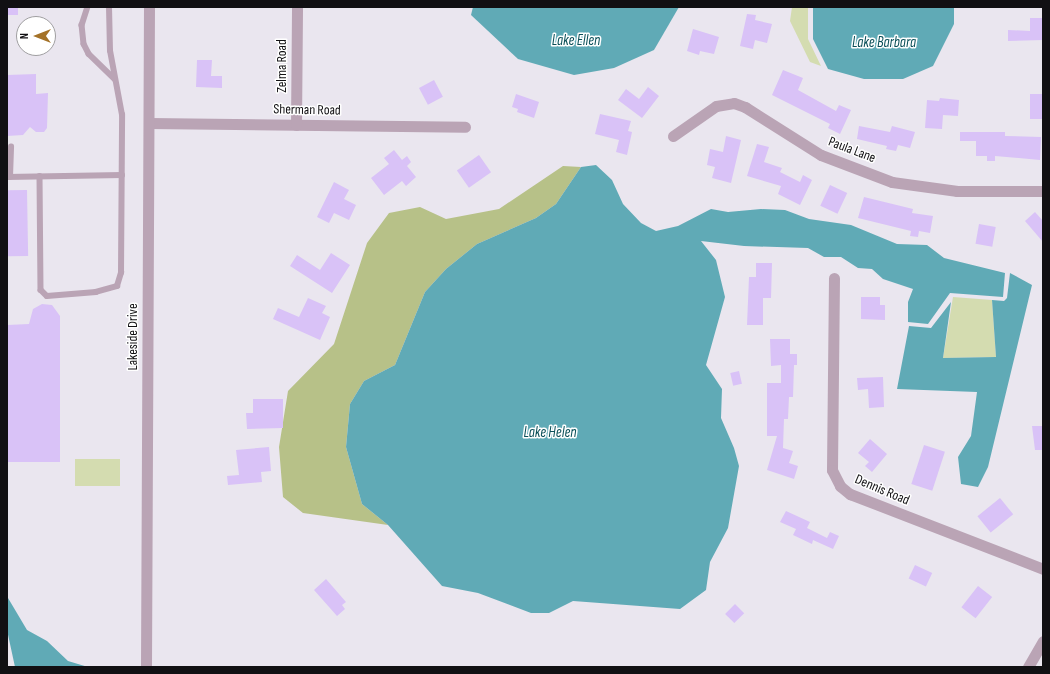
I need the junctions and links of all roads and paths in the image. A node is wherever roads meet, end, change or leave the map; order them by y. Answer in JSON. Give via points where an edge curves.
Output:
{"nodes":[{"id":1,"x":88,"y":7,"type":"edge"},
{"id":2,"x":109,"y":7,"type":"edge"},
{"id":3,"x":149,"y":7,"type":"edge"},
{"id":4,"x":297,"y":7,"type":"edge"},
{"id":5,"x":115,"y":80,"type":"junction"},
{"id":6,"x":149,"y":123,"type":"junction"},
{"id":7,"x":296,"y":125,"type":"junction"},
{"id":8,"x":465,"y":127,"type":"dead end"},
{"id":9,"x":673,"y":136,"type":"dead end"},
{"id":10,"x":11,"y":147,"type":"dead end"},
{"id":11,"x":122,"y":175,"type":"junction"},
{"id":12,"x":40,"y":176,"type":"junction"},
{"id":13,"x":9,"y":177,"type":"edge"},
{"id":14,"x":1043,"y":191,"type":"edge"},
{"id":15,"x":834,"y":278,"type":"dead end"},
{"id":16,"x":1043,"y":569,"type":"edge"},
{"id":17,"x":1043,"y":641,"type":"edge"},
{"id":18,"x":146,"y":667,"type":"edge"},
{"id":19,"x":1028,"y":667,"type":"edge"}],
"edges":[{"from":1,"to":5,"type":"lane","via":[[82,25],[84,44],[89,54]]},
{"from":2,"to":5,"type":"lane","via":[[110,52]]},
{"from":3,"to":6,"type":"street","name":"Lakeside Drive"},
{"from":4,"to":7,"type":"street","name":"Zelma Road"},
{"from":5,"to":11,"type":"lane","via":[[122,114]]},
{"from":6,"to":7,"type":"street","name":"Sherman Road"},
{"from":6,"to":18,"type":"street","name":"Lakeside Drive"},
{"from":7,"to":8,"type":"street","name":"Sherman Road"},
{"from":9,"to":14,"type":"street","name":"Paula Lane","via":[[716,106],[734,103],[745,107],[821,156],[892,182],[957,191]]},
{"from":10,"to":13,"type":"lane"},
{"from":11,"to":12,"type":"lane"},
{"from":11,"to":12,"type":"lane","via":[[121,273],[117,286],[96,292],[47,296],[41,290]]},
{"from":12,"to":13,"type":"lane"},
{"from":15,"to":16,"type":"street","name":"Dennis Road","via":[[832,470],[840,486],[850,494]]},
{"from":17,"to":19,"type":"street"}]}
